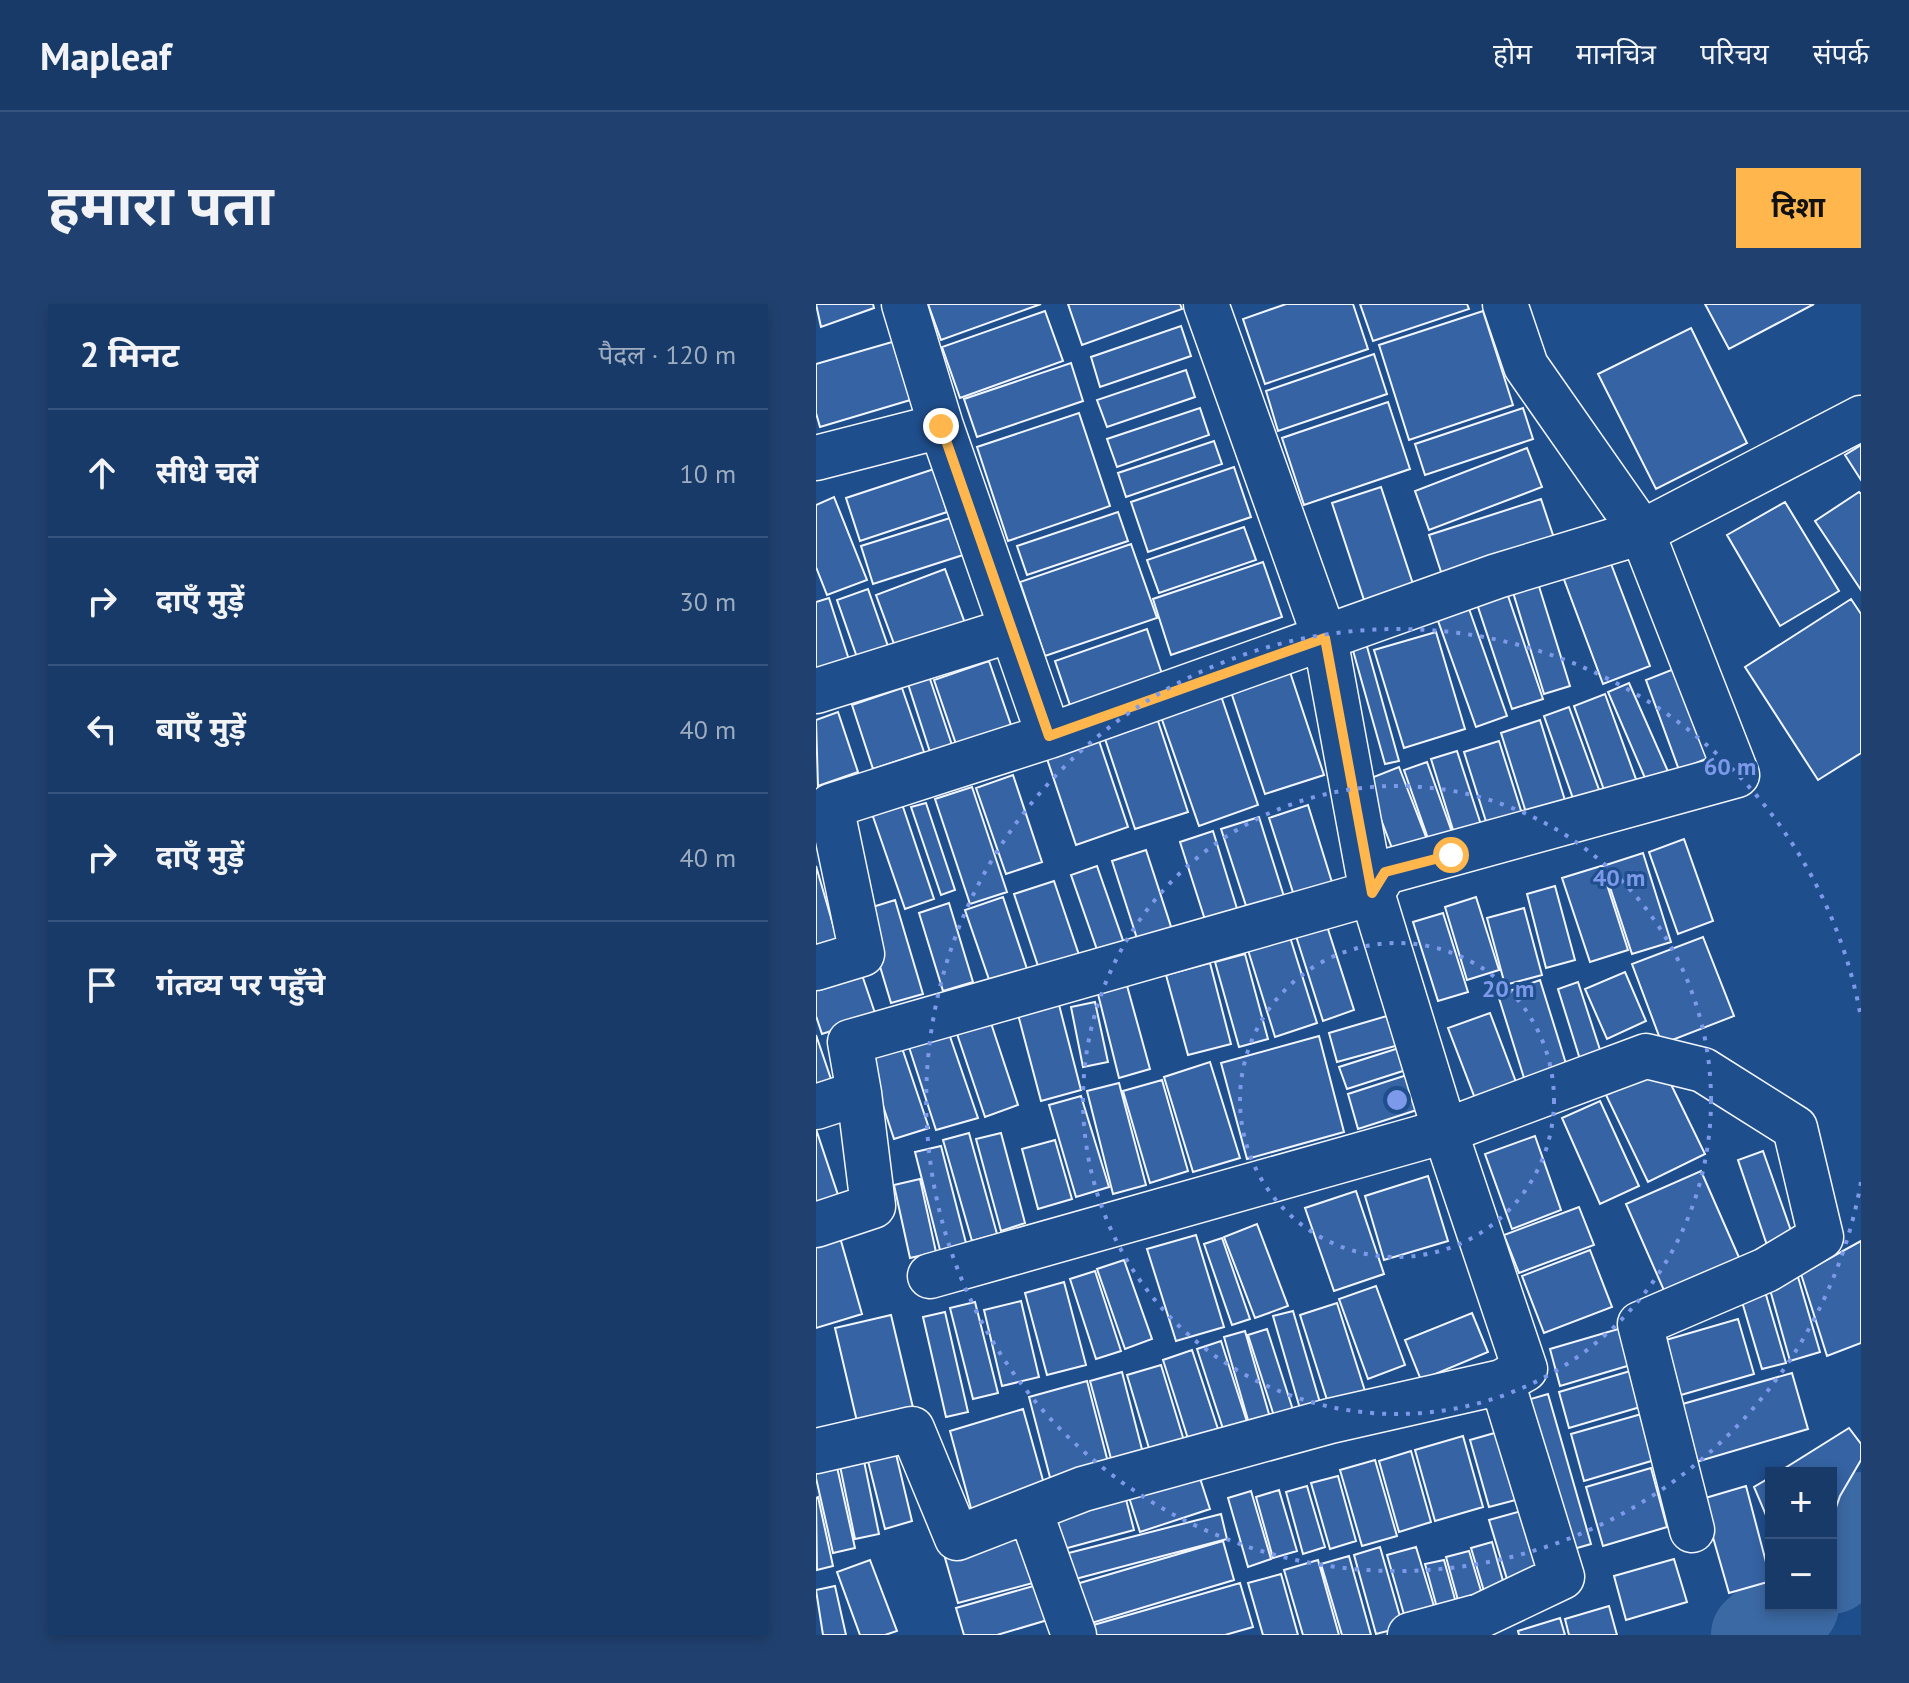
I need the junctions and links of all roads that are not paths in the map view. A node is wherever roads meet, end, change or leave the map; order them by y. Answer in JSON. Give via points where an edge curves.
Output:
{"nodes":[{"id":1,"x":904,"y":304,"type":"edge"},
{"id":2,"x":1206,"y":304,"type":"edge"},
{"id":3,"x":1505,"y":304,"type":"edge"},
{"id":4,"x":1861,"y":418,"type":"edge"},
{"id":5,"x":941,"y":426,"type":"junction"},
{"id":6,"x":816,"y":458,"type":"edge"},
{"id":7,"x":1642,"y":532,"type":"junction"},
{"id":8,"x":1011,"y":630,"type":"junction"},
{"id":9,"x":1325,"y":638,"type":"junction"},
{"id":10,"x":816,"y":691,"type":"edge"},
{"id":11,"x":1049,"y":736,"type":"junction"},
{"id":12,"x":1372,"y":893,"type":"junction"},
{"id":13,"x":816,"y":968,"type":"edge"},
{"id":14,"x":859,"y":1093,"type":"junction"},
{"id":15,"x":816,"y":1107,"type":"edge"},
{"id":16,"x":1445,"y":1131,"type":"junction"},
{"id":17,"x":816,"y":1225,"type":"edge"},
{"id":18,"x":930,"y":1276,"type":"dead end"},
{"id":19,"x":1502,"y":1382,"type":"junction"},
{"id":20,"x":816,"y":1451,"type":"edge"},
{"id":21,"x":1030,"y":1511,"type":"junction"},
{"id":22,"x":1692,"y":1530,"type":"dead end"},
{"id":23,"x":1074,"y":1635,"type":"edge"},
{"id":24,"x":1410,"y":1635,"type":"edge"}],
"edges":[{"from":1,"to":5,"type":"street"},
{"from":2,"to":9,"type":"street"},
{"from":3,"to":7,"type":"street","via":[[1526,366]]},
{"from":4,"to":7,"type":"street"},
{"from":5,"to":6,"type":"street"},
{"from":5,"to":8,"type":"street"},
{"from":7,"to":9,"type":"street","via":[[1497,576]]},
{"from":7,"to":12,"type":"street","via":[[1737,775],[1385,872]]},
{"from":8,"to":10,"type":"street"},
{"from":8,"to":11,"type":"street"},
{"from":9,"to":11,"type":"street"},
{"from":9,"to":12,"type":"street"},
{"from":11,"to":13,"type":"street","via":[[831,806],[862,954]]},
{"from":12,"to":14,"type":"street","via":[[850,1042]]},
{"from":12,"to":16,"type":"street"},
{"from":14,"to":15,"type":"street"},
{"from":14,"to":17,"type":"street","via":[[873,1206]]},
{"from":16,"to":18,"type":"street"},
{"from":16,"to":19,"type":"street","via":[[1525,1369]]},
{"from":16,"to":22,"type":"street","via":[[1646,1056],[1703,1070],[1795,1128],[1821,1237],[1766,1270],[1640,1324]]},
{"from":19,"to":21,"type":"street","via":[[1330,1421],[1083,1489]]},
{"from":19,"to":24,"type":"street","via":[[1562,1577],[1480,1616]]},
{"from":20,"to":21,"type":"street","via":[[912,1429],[957,1538]]},
{"from":21,"to":23,"type":"street"}]}
